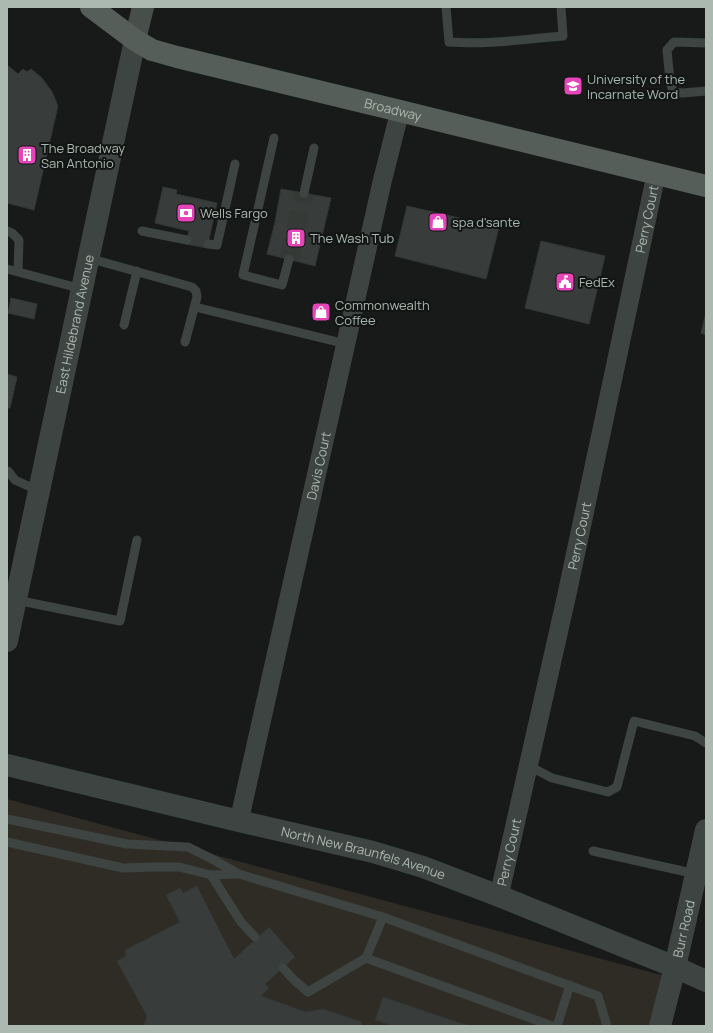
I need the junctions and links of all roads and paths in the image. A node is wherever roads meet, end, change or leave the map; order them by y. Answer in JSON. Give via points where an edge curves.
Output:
{"nodes":[{"id":1,"x":91,"y":7,"type":"edge"},
{"id":2,"x":143,"y":7,"type":"edge"},
{"id":3,"x":446,"y":7,"type":"edge"},
{"id":4,"x":561,"y":7,"type":"edge"},
{"id":5,"x":135,"y":40,"type":"junction"},
{"id":6,"x":706,"y":43,"type":"edge"},
{"id":7,"x":706,"y":91,"type":"edge"},
{"id":8,"x":400,"y":110,"type":"junction"},
{"id":9,"x":274,"y":138,"type":"dead end"},
{"id":10,"x":314,"y":148,"type":"dead end"},
{"id":11,"x":235,"y":164,"type":"dead end"},
{"id":12,"x":656,"y":175,"type":"junction"},
{"id":13,"x":706,"y":186,"type":"edge"},
{"id":14,"x":304,"y":193,"type":"tunnel mouth"},
{"id":15,"x":7,"y":231,"type":"edge"},
{"id":16,"x":142,"y":231,"type":"dead end"},
{"id":17,"x":187,"y":240,"type":"dead end"},
{"id":18,"x":208,"y":244,"type":"dead end"},
{"id":19,"x":88,"y":258,"type":"junction"},
{"id":20,"x":289,"y":259,"type":"tunnel mouth"},
{"id":21,"x":7,"y":269,"type":"edge"},
{"id":22,"x":137,"y":271,"type":"junction"},
{"id":23,"x":18,"y":272,"type":"junction"},
{"id":24,"x":82,"y":289,"type":"junction"},
{"id":25,"x":194,"y":307,"type":"junction"},
{"id":26,"x":124,"y":325,"type":"dead end"},
{"id":27,"x":185,"y":342,"type":"dead end"},
{"id":28,"x":346,"y":344,"type":"junction"},
{"id":29,"x":7,"y":471,"type":"edge"},
{"id":30,"x":11,"y":482,"type":"edge"},
{"id":31,"x":39,"y":491,"type":"junction"},
{"id":32,"x":137,"y":540,"type":"dead end"},
{"id":33,"x":16,"y":600,"type":"junction"},
{"id":34,"x":7,"y":641,"type":"edge"},
{"id":35,"x":706,"y":742,"type":"edge"},
{"id":36,"x":7,"y":765,"type":"edge"},
{"id":37,"x":529,"y":766,"type":"junction"},
{"id":38,"x":7,"y":819,"type":"edge"},
{"id":39,"x":239,"y":821,"type":"junction"},
{"id":40,"x":706,"y":830,"type":"edge"},
{"id":41,"x":7,"y":842,"type":"edge"},
{"id":42,"x":593,"y":852,"type":"dead end"},
{"id":43,"x":239,"y":874,"type":"junction"},
{"id":44,"x":696,"y":874,"type":"junction"},
{"id":45,"x":211,"y":875,"type":"junction"},
{"id":46,"x":499,"y":896,"type":"junction"},
{"id":47,"x":383,"y":917,"type":"junction"},
{"id":48,"x":255,"y":937,"type":"dead end"},
{"id":49,"x":366,"y":958,"type":"junction"},
{"id":50,"x":675,"y":967,"type":"junction"},
{"id":51,"x":283,"y":968,"type":"dead end"},
{"id":52,"x":706,"y":981,"type":"edge"},
{"id":53,"x":570,"y":984,"type":"junction"},
{"id":54,"x":552,"y":1026,"type":"edge"},
{"id":55,"x":556,"y":1026,"type":"edge"},
{"id":56,"x":607,"y":1026,"type":"edge"},
{"id":57,"x":660,"y":1026,"type":"edge"}],
"edges":[{"from":1,"to":5,"type":"main road","name":"Broadway"},
{"from":2,"to":5,"type":"main road","name":"East Hildebrand Avenue"},
{"from":3,"to":4,"type":"lane","via":[[449,42],[462,43],[563,36]]},
{"from":5,"to":8,"type":"main road","name":"Broadway","via":[[152,50],[177,57]]},
{"from":5,"to":19,"type":"street","name":"East Hildebrand Avenue"},
{"from":6,"to":7,"type":"lane","via":[[674,42],[667,50],[673,92]]},
{"from":8,"to":12,"type":"main road","name":"Broadway"},
{"from":8,"to":28,"type":"street","name":"Davis Court"},
{"from":9,"to":20,"type":"lane","via":[[243,275],[282,285]]},
{"from":10,"to":14,"type":"lane"},
{"from":11,"to":18,"type":"lane","via":[[217,245]]},
{"from":12,"to":13,"type":"main road","name":"Broadway"},
{"from":12,"to":37,"type":"street","name":"Perry Court"},
{"from":15,"to":23,"type":"lane","via":[[19,240]]},
{"from":16,"to":17,"type":"lane"},
{"from":19,"to":22,"type":"lane"},
{"from":19,"to":24,"type":"street","name":"East Hildebrand Avenue"},
{"from":21,"to":23,"type":"lane"},
{"from":22,"to":25,"type":"lane","via":[[192,287],[197,297]]},
{"from":22,"to":26,"type":"lane"},
{"from":23,"to":24,"type":"lane"},
{"from":24,"to":31,"type":"street","name":"East Hildebrand Avenue"},
{"from":25,"to":27,"type":"lane"},
{"from":25,"to":28,"type":"lane"},
{"from":28,"to":39,"type":"street","name":"Davis Court"},
{"from":29,"to":30,"type":"lane"},
{"from":30,"to":31,"type":"lane"},
{"from":31,"to":33,"type":"street","name":"East Hildebrand Avenue"},
{"from":32,"to":33,"type":"lane","via":[[120,621]]},
{"from":33,"to":34,"type":"street","name":"East Hildebrand Avenue"},
{"from":35,"to":37,"type":"lane","via":[[695,736],[634,722],[617,787],[608,792],[552,778]]},
{"from":36,"to":39,"type":"street","name":"North New Braunfels Avenue"},
{"from":37,"to":46,"type":"street","name":"Perry Court"},
{"from":38,"to":43,"type":"lane","via":[[127,844],[188,847]]},
{"from":39,"to":46,"type":"street","name":"North New Braunfels Avenue","via":[[373,852],[423,867]]},
{"from":40,"to":44,"type":"street","name":"Burr Road"},
{"from":41,"to":45,"type":"lane","via":[[123,868],[179,867]]},
{"from":42,"to":44,"type":"lane"},
{"from":43,"to":45,"type":"lane"},
{"from":43,"to":47,"type":"lane"},
{"from":44,"to":50,"type":"street","name":"Burr Road"},
{"from":45,"to":48,"type":"lane"},
{"from":46,"to":50,"type":"street","name":"North New Braunfels Avenue"},
{"from":47,"to":49,"type":"lane"},
{"from":47,"to":53,"type":"lane"},
{"from":49,"to":51,"type":"lane","via":[[308,992]]},
{"from":49,"to":54,"type":"lane"},
{"from":50,"to":52,"type":"street","name":"North New Braunfels Avenue"},
{"from":50,"to":57,"type":"street","name":"Burr Road"},
{"from":53,"to":55,"type":"lane"},
{"from":53,"to":56,"type":"lane","via":[[598,996]]}]}
